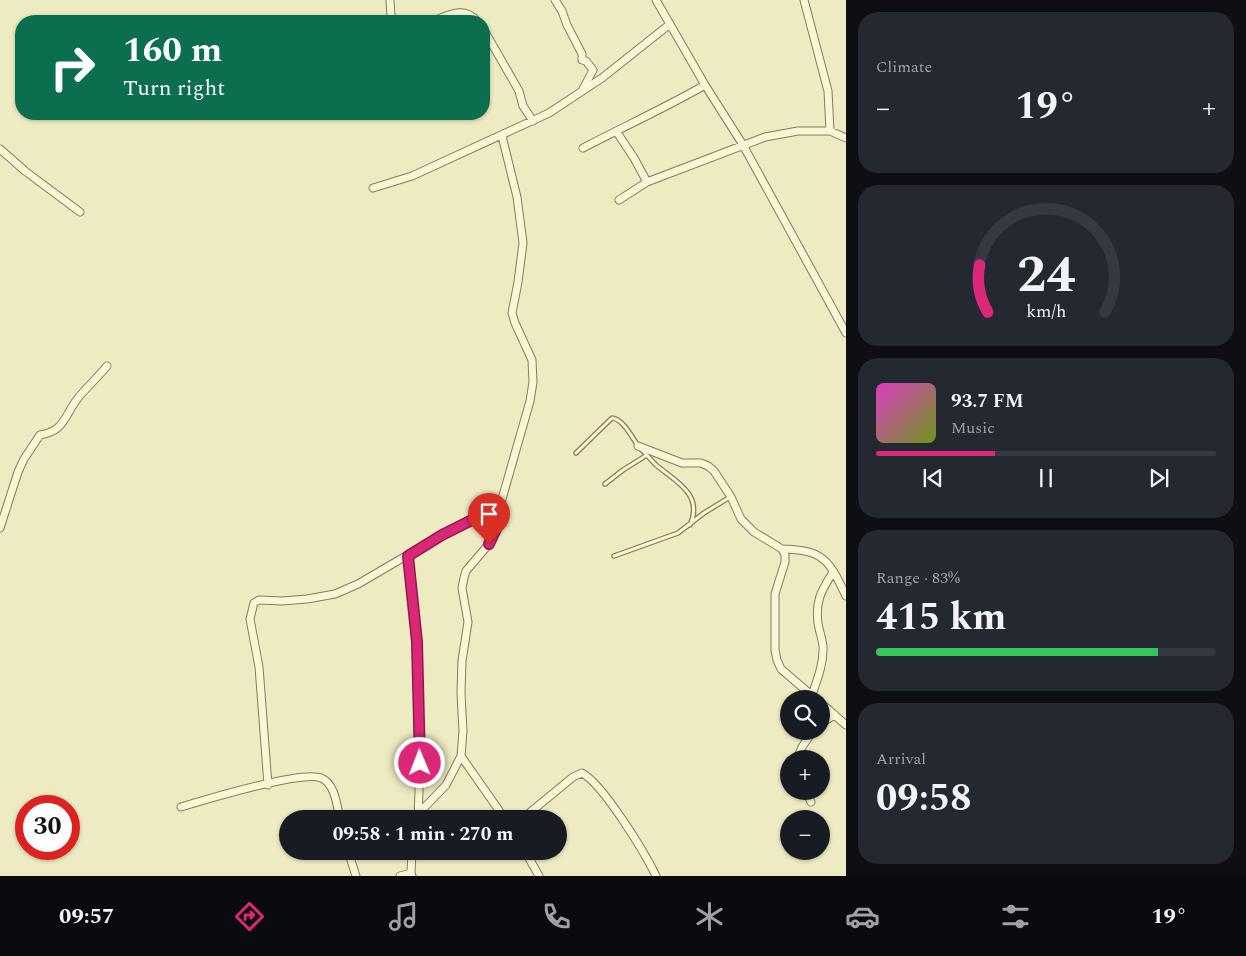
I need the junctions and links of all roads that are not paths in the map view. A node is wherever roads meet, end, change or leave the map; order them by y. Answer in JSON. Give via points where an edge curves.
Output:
{"nodes":[{"id":1,"x":390,"y":0,"type":"edge"},
{"id":2,"x":555,"y":0,"type":"edge"},
{"id":3,"x":804,"y":0,"type":"edge"},
{"id":4,"x":657,"y":1,"type":"edge"},
{"id":5,"x":391,"y":15,"type":"edge"},
{"id":6,"x":452,"y":15,"type":"edge"},
{"id":7,"x":470,"y":15,"type":"edge"},
{"id":8,"x":670,"y":24,"type":"junction"},
{"id":9,"x":490,"y":40,"type":"edge"},
{"id":10,"x":705,"y":85,"type":"junction"},
{"id":11,"x":582,"y":92,"type":"junction"},
{"id":12,"x":533,"y":121,"type":"junction"},
{"id":13,"x":616,"y":130,"type":"junction"},
{"id":14,"x":830,"y":131,"type":"junction"},
{"id":15,"x":502,"y":136,"type":"junction"},
{"id":16,"x":846,"y":138,"type":"edge"},
{"id":17,"x":744,"y":145,"type":"junction"},
{"id":18,"x":583,"y":148,"type":"dead end"},
{"id":19,"x":0,"y":149,"type":"edge"},
{"id":20,"x":647,"y":182,"type":"junction"},
{"id":21,"x":373,"y":188,"type":"dead end"},
{"id":22,"x":619,"y":200,"type":"dead end"},
{"id":23,"x":80,"y":212,"type":"dead end"},
{"id":24,"x":846,"y":333,"type":"edge"},
{"id":25,"x":107,"y":366,"type":"dead end"},
{"id":26,"x":638,"y":446,"type":"junction"},
{"id":27,"x":576,"y":453,"type":"dead end"},
{"id":28,"x":647,"y":455,"type":"junction"},
{"id":29,"x":605,"y":484,"type":"dead end"},
{"id":30,"x":731,"y":497,"type":"junction"},
{"id":31,"x":500,"y":506,"type":"junction"},
{"id":32,"x":690,"y":524,"type":"junction"},
{"id":33,"x":0,"y":528,"type":"edge"},
{"id":34,"x":782,"y":549,"type":"junction"},
{"id":35,"x":408,"y":556,"type":"junction"},
{"id":36,"x":614,"y":556,"type":"dead end"},
{"id":37,"x":833,"y":572,"type":"junction"},
{"id":38,"x":846,"y":596,"type":"edge"},
{"id":39,"x":806,"y":690,"type":"edge"},
{"id":40,"x":815,"y":690,"type":"edge"},
{"id":41,"x":830,"y":711,"type":"edge"},
{"id":42,"x":835,"y":715,"type":"junction"},
{"id":43,"x":830,"y":718,"type":"edge"},
{"id":44,"x":846,"y":725,"type":"edge"},
{"id":45,"x":461,"y":756,"type":"junction"},
{"id":46,"x":268,"y":785,"type":"junction"},
{"id":47,"x":181,"y":807,"type":"dead end"},
{"id":48,"x":338,"y":810,"type":"edge"},
{"id":49,"x":418,"y":810,"type":"edge"},
{"id":50,"x":423,"y":810,"type":"edge"},
{"id":51,"x":499,"y":810,"type":"edge"},
{"id":52,"x":533,"y":810,"type":"edge"},
{"id":53,"x":351,"y":860,"type":"edge"},
{"id":54,"x":412,"y":860,"type":"edge"},
{"id":55,"x":530,"y":860,"type":"edge"},
{"id":56,"x":411,"y":874,"type":"edge"},
{"id":57,"x":356,"y":876,"type":"edge"},
{"id":58,"x":400,"y":876,"type":"edge"},
{"id":59,"x":539,"y":876,"type":"edge"},
{"id":60,"x":656,"y":876,"type":"edge"}],
"edges":[{"from":1,"to":5,"type":"street"},
{"from":2,"to":11,"type":"street","via":[[582,60],[593,70]]},
{"from":3,"to":14,"type":"street","via":[[828,90]]},
{"from":4,"to":8,"type":"street"},
{"from":6,"to":7,"type":"street","via":[[461,12]]},
{"from":8,"to":10,"type":"street"},
{"from":8,"to":11,"type":"street"},
{"from":9,"to":12,"type":"street","via":[[520,91],[523,106]]},
{"from":10,"to":13,"type":"street","via":[[648,117]]},
{"from":10,"to":17,"type":"street"},
{"from":11,"to":12,"type":"street"},
{"from":12,"to":15,"type":"street"},
{"from":13,"to":18,"type":"street"},
{"from":13,"to":20,"type":"street"},
{"from":14,"to":16,"type":"street"},
{"from":14,"to":17,"type":"street","via":[[773,135]]},
{"from":15,"to":21,"type":"street","via":[[412,176]]},
{"from":15,"to":31,"type":"street","via":[[523,243],[512,313],[532,360],[533,382]]},
{"from":17,"to":20,"type":"street"},
{"from":17,"to":24,"type":"street"},
{"from":19,"to":23,"type":"street"},
{"from":20,"to":22,"type":"street"},
{"from":25,"to":33,"type":"street","via":[[77,399],[64,421],[51,433],[40,436],[24,459]]},
{"from":26,"to":27,"type":"lane","via":[[620,421],[612,418]]},
{"from":26,"to":28,"type":"lane"},
{"from":26,"to":30,"type":"street","via":[[682,463],[708,466]]},
{"from":28,"to":29,"type":"lane"},
{"from":28,"to":32,"type":"lane","via":[[683,485],[694,511]]},
{"from":30,"to":32,"type":"lane"},
{"from":30,"to":34,"type":"street","via":[[741,519],[754,532]]},
{"from":31,"to":35,"type":"street"},
{"from":31,"to":45,"type":"street","via":[[496,529],[489,544],[466,570],[462,588],[468,622],[461,677]]},
{"from":32,"to":36,"type":"lane","via":[[668,538]]},
{"from":34,"to":37,"type":"street","via":[[816,554]]},
{"from":34,"to":39,"type":"street","via":[[785,562],[775,594],[775,650],[781,669]]},
{"from":35,"to":46,"type":"street","via":[[335,594],[307,600],[259,600],[254,604],[250,618],[258,668]]},
{"from":35,"to":49,"type":"street","via":[[417,642]]},
{"from":37,"to":38,"type":"street"},
{"from":37,"to":40,"type":"street","via":[[817,604],[823,646]]},
{"from":41,"to":42,"type":"street"},
{"from":42,"to":43,"type":"street"},
{"from":42,"to":44,"type":"street"},
{"from":45,"to":50,"type":"street","via":[[446,785]]},
{"from":45,"to":51,"type":"street"},
{"from":46,"to":47,"type":"street"},
{"from":46,"to":48,"type":"street","via":[[311,776],[321,778],[332,790]]},
{"from":52,"to":60,"type":"street","via":[[573,777],[582,773],[588,776],[627,828]]},
{"from":53,"to":57,"type":"street"},
{"from":54,"to":56,"type":"street"},
{"from":55,"to":59,"type":"street"},
{"from":56,"to":58,"type":"street"}]}
